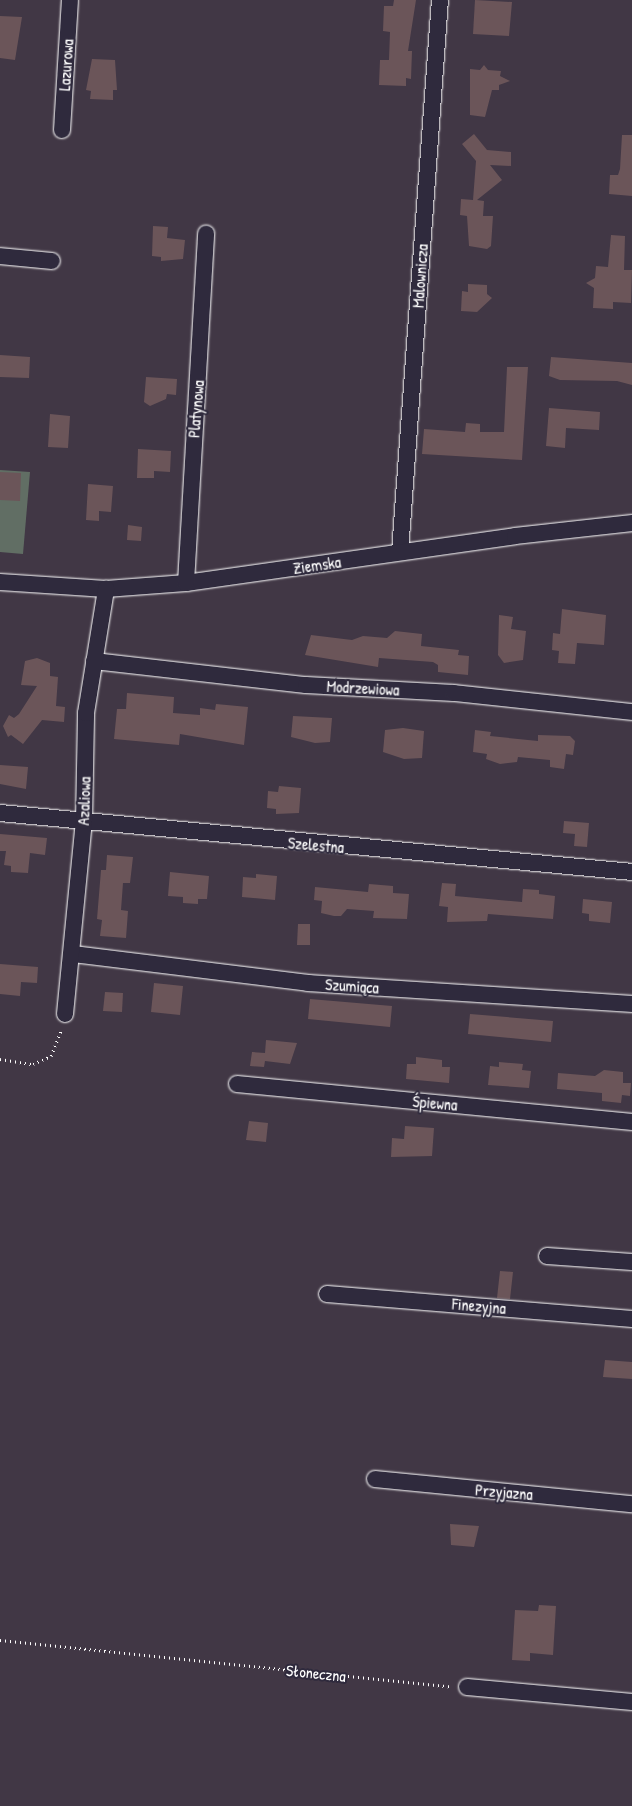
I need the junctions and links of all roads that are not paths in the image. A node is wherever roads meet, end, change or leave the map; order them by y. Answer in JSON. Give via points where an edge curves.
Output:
{"nodes":[{"id":1,"x":70,"y":0,"type":"edge"},
{"id":2,"x":440,"y":0,"type":"edge"},
{"id":3,"x":62,"y":130,"type":"dead end"},
{"id":4,"x":206,"y":234,"type":"dead end"},
{"id":5,"x":0,"y":256,"type":"edge"},
{"id":6,"x":52,"y":261,"type":"dead end"},
{"id":7,"x":632,"y":524,"type":"edge"},
{"id":8,"x":400,"y":552,"type":"junction"},
{"id":9,"x":0,"y":582,"type":"edge"},
{"id":10,"x":186,"y":583,"type":"junction"},
{"id":11,"x":106,"y":589,"type":"junction"},
{"id":12,"x":94,"y":661,"type":"junction"},
{"id":13,"x":632,"y":712,"type":"edge"},
{"id":14,"x":0,"y":813,"type":"edge"},
{"id":15,"x":84,"y":821,"type":"junction"},
{"id":16,"x":632,"y":872,"type":"edge"},
{"id":17,"x":73,"y":954,"type":"junction"},
{"id":18,"x":632,"y":1004,"type":"edge"},
{"id":19,"x":65,"y":1014,"type":"road end"},
{"id":20,"x":237,"y":1084,"type":"dead end"},
{"id":21,"x":632,"y":1122,"type":"edge"},
{"id":22,"x":547,"y":1256,"type":"dead end"},
{"id":23,"x":632,"y":1262,"type":"edge"},
{"id":24,"x":327,"y":1294,"type":"dead end"},
{"id":25,"x":632,"y":1319,"type":"edge"},
{"id":26,"x":375,"y":1480,"type":"dead end"},
{"id":27,"x":632,"y":1504,"type":"edge"},
{"id":28,"x":467,"y":1687,"type":"road end"},
{"id":29,"x":632,"y":1702,"type":"edge"}],
"edges":[{"from":1,"to":3,"type":"street","name":"Lazurowa"},
{"from":2,"to":8,"type":"street","name":"Malownicza"},
{"from":4,"to":10,"type":"street","name":"Platynowa"},
{"from":5,"to":6,"type":"street"},
{"from":7,"to":8,"type":"street","name":"Ziemska"},
{"from":8,"to":10,"type":"street","name":"Ziemska"},
{"from":9,"to":11,"type":"street","name":"Ziemska"},
{"from":10,"to":11,"type":"street","name":"Ziemska"},
{"from":11,"to":12,"type":"street","name":"Azaliowa"},
{"from":12,"to":13,"type":"street","name":"Modrzewiowa","via":[[306,685],[454,693]]},
{"from":12,"to":15,"type":"street","name":"Azaliowa","via":[[86,713]]},
{"from":14,"to":15,"type":"street","name":"Szelestna"},
{"from":15,"to":16,"type":"street","name":"Szelestna"},
{"from":15,"to":17,"type":"street","name":"Azaliowa"},
{"from":17,"to":18,"type":"street","name":"Szumiąca","via":[[308,983]]},
{"from":17,"to":19,"type":"street","name":"Azaliowa"},
{"from":20,"to":21,"type":"street","name":"Śpiewna"},
{"from":22,"to":23,"type":"street"},
{"from":24,"to":25,"type":"street","name":"Finezyjna"},
{"from":26,"to":27,"type":"street","name":"Przyjazna"},
{"from":28,"to":29,"type":"street"}]}
